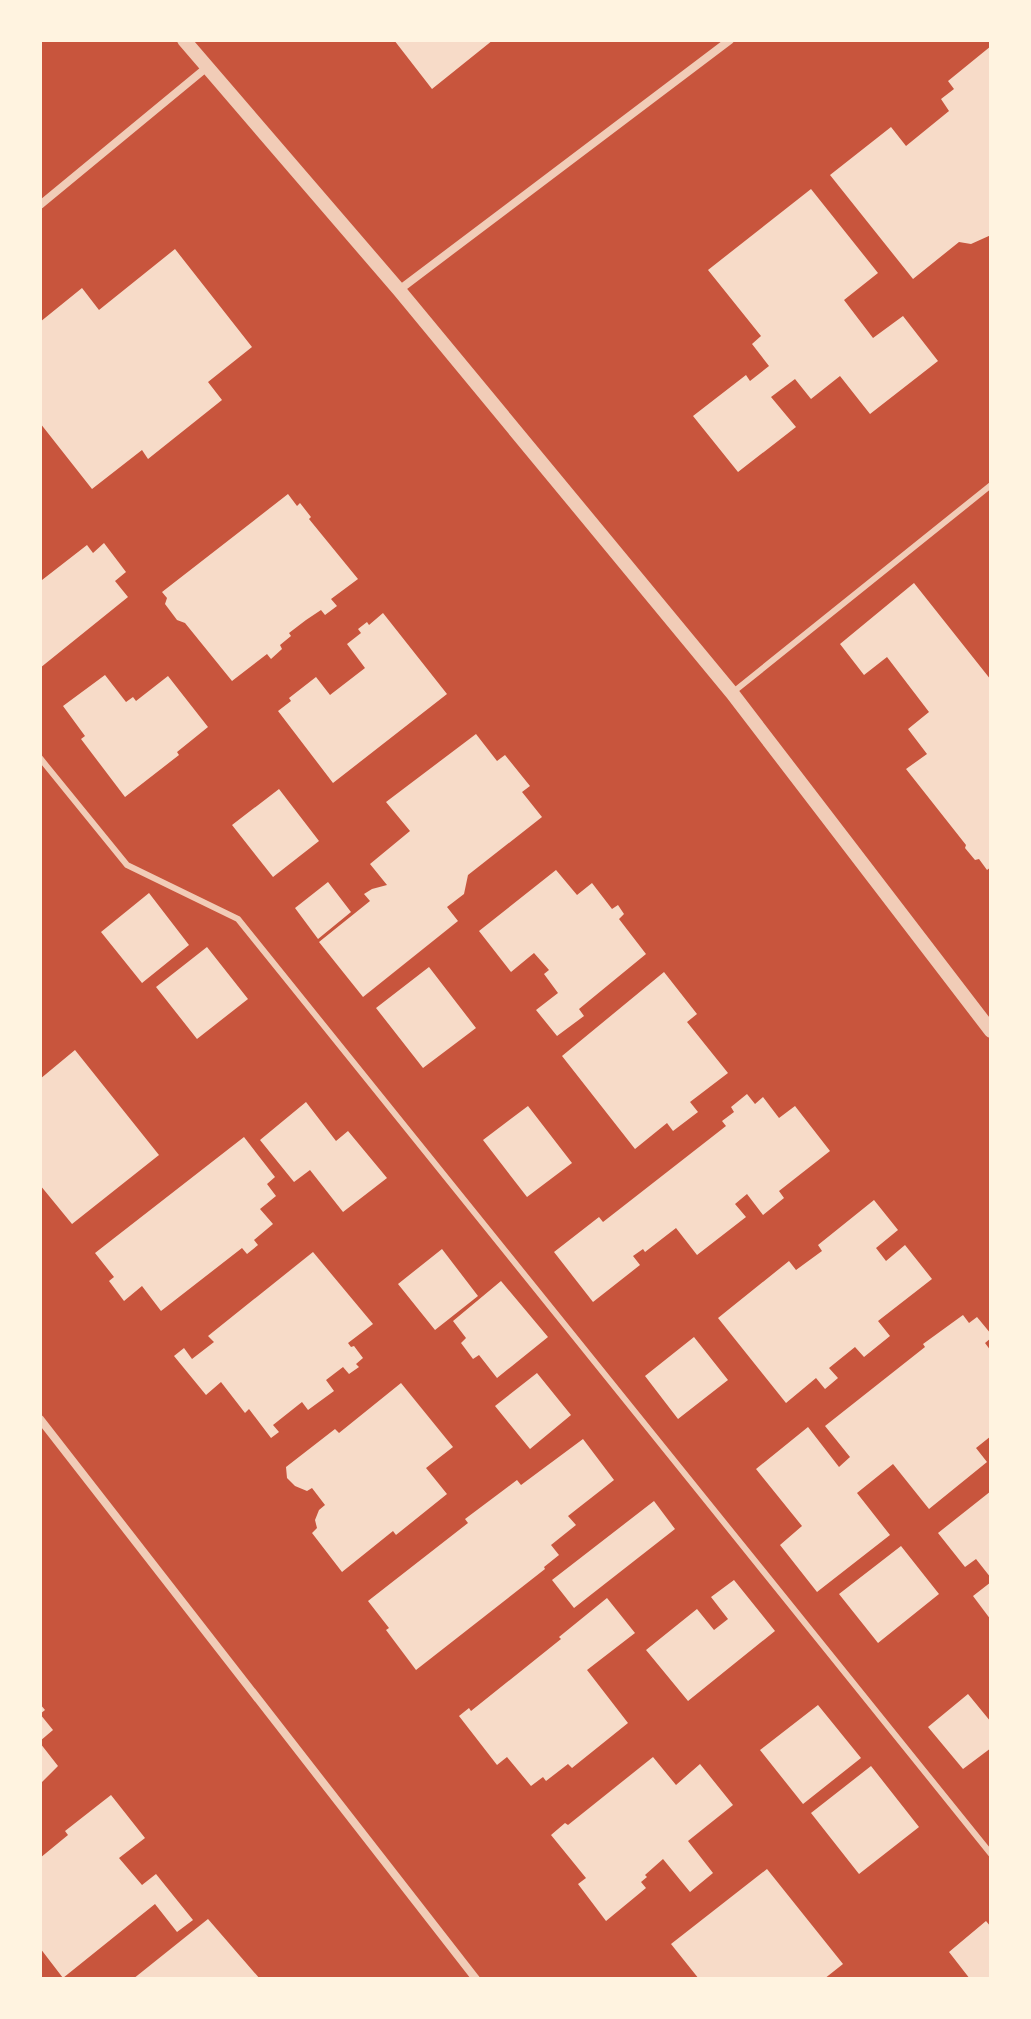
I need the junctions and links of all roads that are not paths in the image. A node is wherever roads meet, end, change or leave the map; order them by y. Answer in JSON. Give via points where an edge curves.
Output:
{"nodes":[{"id":1,"x":184,"y":40,"type":"edge"},
{"id":2,"x":730,"y":40,"type":"edge"},
{"id":3,"x":206,"y":68,"type":"junction"},
{"id":4,"x":40,"y":205,"type":"edge"},
{"id":5,"x":399,"y":290,"type":"junction"},
{"id":6,"x":991,"y":485,"type":"edge"},
{"id":7,"x":732,"y":693,"type":"junction"},
{"id":8,"x":40,"y":758,"type":"edge"},
{"id":9,"x":991,"y":1031,"type":"edge"},
{"id":10,"x":40,"y":1419,"type":"edge"},
{"id":11,"x":991,"y":1854,"type":"edge"},
{"id":12,"x":476,"y":1979,"type":"edge"}],
"edges":[{"from":1,"to":3,"type":"street"},
{"from":2,"to":5,"type":"street"},
{"from":3,"to":4,"type":"street"},
{"from":3,"to":5,"type":"street"},
{"from":5,"to":7,"type":"street"},
{"from":6,"to":7,"type":"lane"},
{"from":7,"to":9,"type":"street"},
{"from":8,"to":11,"type":"lane","via":[[127,865],[238,919]]},
{"from":10,"to":12,"type":"street"}]}
